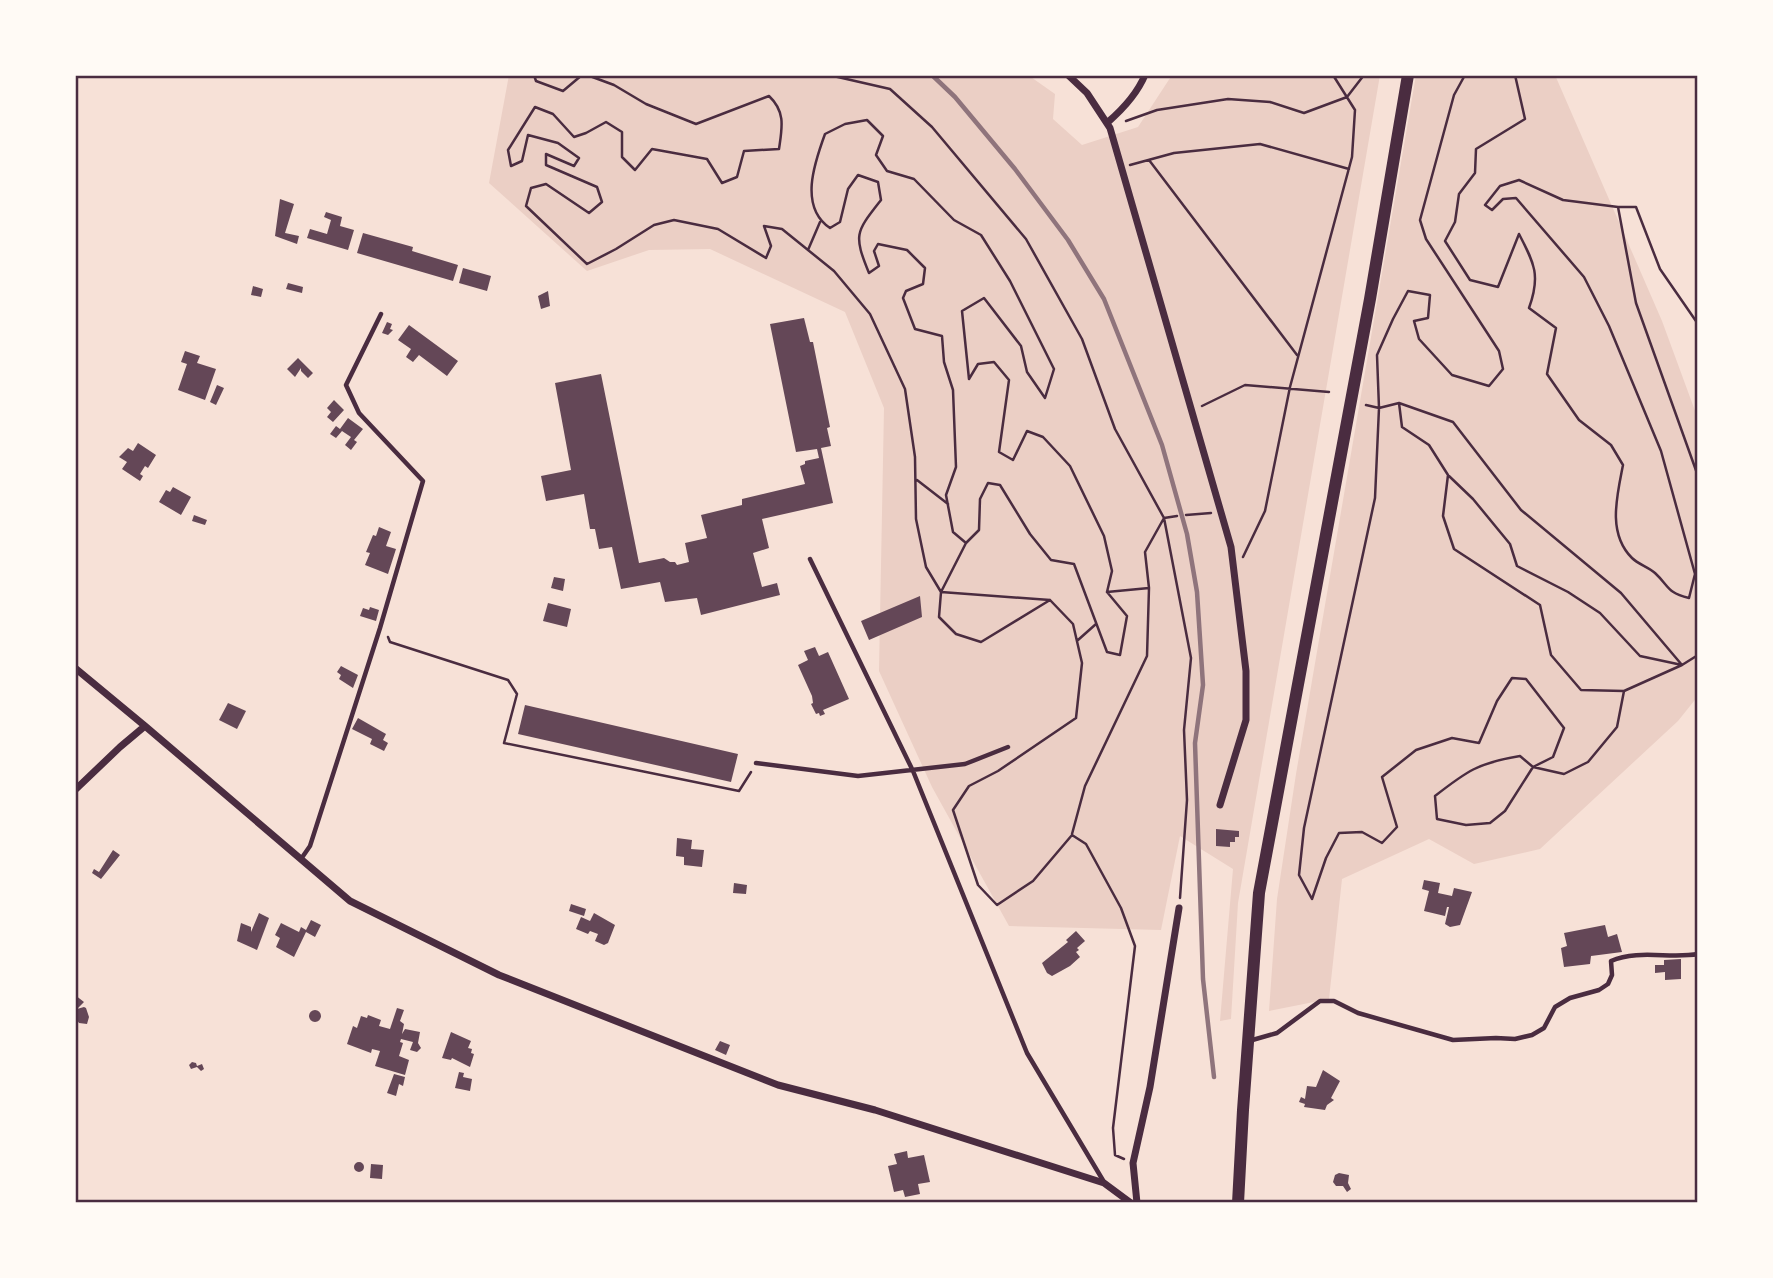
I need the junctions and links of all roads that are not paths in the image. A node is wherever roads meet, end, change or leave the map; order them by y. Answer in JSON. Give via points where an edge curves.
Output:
{"nodes":[{"id":1,"x":1068,"y":75,"type":"edge"},
{"id":2,"x":1145,"y":75,"type":"edge"},
{"id":3,"x":1408,"y":75,"type":"edge"},
{"id":4,"x":1109,"y":125,"type":"junction"},
{"id":5,"x":381,"y":314,"type":"dead end"},
{"id":6,"x":810,"y":559,"type":"dead end"},
{"id":7,"x":75,"y":668,"type":"edge"},
{"id":8,"x":145,"y":726,"type":"junction"},
{"id":9,"x":1008,"y":747,"type":"dead end"},
{"id":10,"x":756,"y":763,"type":"road end"},
{"id":11,"x":913,"y":771,"type":"junction"},
{"id":12,"x":75,"y":790,"type":"edge"},
{"id":13,"x":1220,"y":805,"type":"dead end"},
{"id":14,"x":301,"y":859,"type":"junction"},
{"id":15,"x":1179,"y":908,"type":"road end"},
{"id":16,"x":1698,"y":954,"type":"edge"},
{"id":17,"x":1249,"y":1041,"type":"junction"},
{"id":18,"x":1104,"y":1183,"type":"junction"},
{"id":19,"x":1131,"y":1203,"type":"edge"},
{"id":20,"x":1137,"y":1203,"type":"edge"},
{"id":21,"x":1238,"y":1203,"type":"edge"}],
"edges":[{"from":1,"to":4,"type":"street"},
{"from":2,"to":4,"type":"street"},
{"from":3,"to":17,"type":"main road","via":[[1259,893]]},
{"from":4,"to":13,"type":"street","via":[[1231,547],[1246,671],[1246,720]]},
{"from":5,"to":14,"type":"lane","via":[[346,385],[359,413],[423,481],[310,846]]},
{"from":6,"to":11,"type":"lane"},
{"from":7,"to":8,"type":"street"},
{"from":8,"to":12,"type":"street"},
{"from":8,"to":14,"type":"street"},
{"from":9,"to":11,"type":"lane","via":[[965,764]]},
{"from":10,"to":11,"type":"lane","via":[[858,776]]},
{"from":11,"to":18,"type":"lane","via":[[1027,1054]]},
{"from":14,"to":18,"type":"street","via":[[350,901],[499,975],[665,1042],[778,1085],[875,1110]]},
{"from":15,"to":20,"type":"street","via":[[1133,1163]]},
{"from":16,"to":17,"type":"lane","via":[[1611,961],[1608,984],[1562,1002],[1544,1028],[1515,1039],[1452,1040],[1358,1013],[1334,1001],[1320,1001],[1277,1032]]},
{"from":17,"to":21,"type":"main road"},
{"from":18,"to":19,"type":"street"}]}
